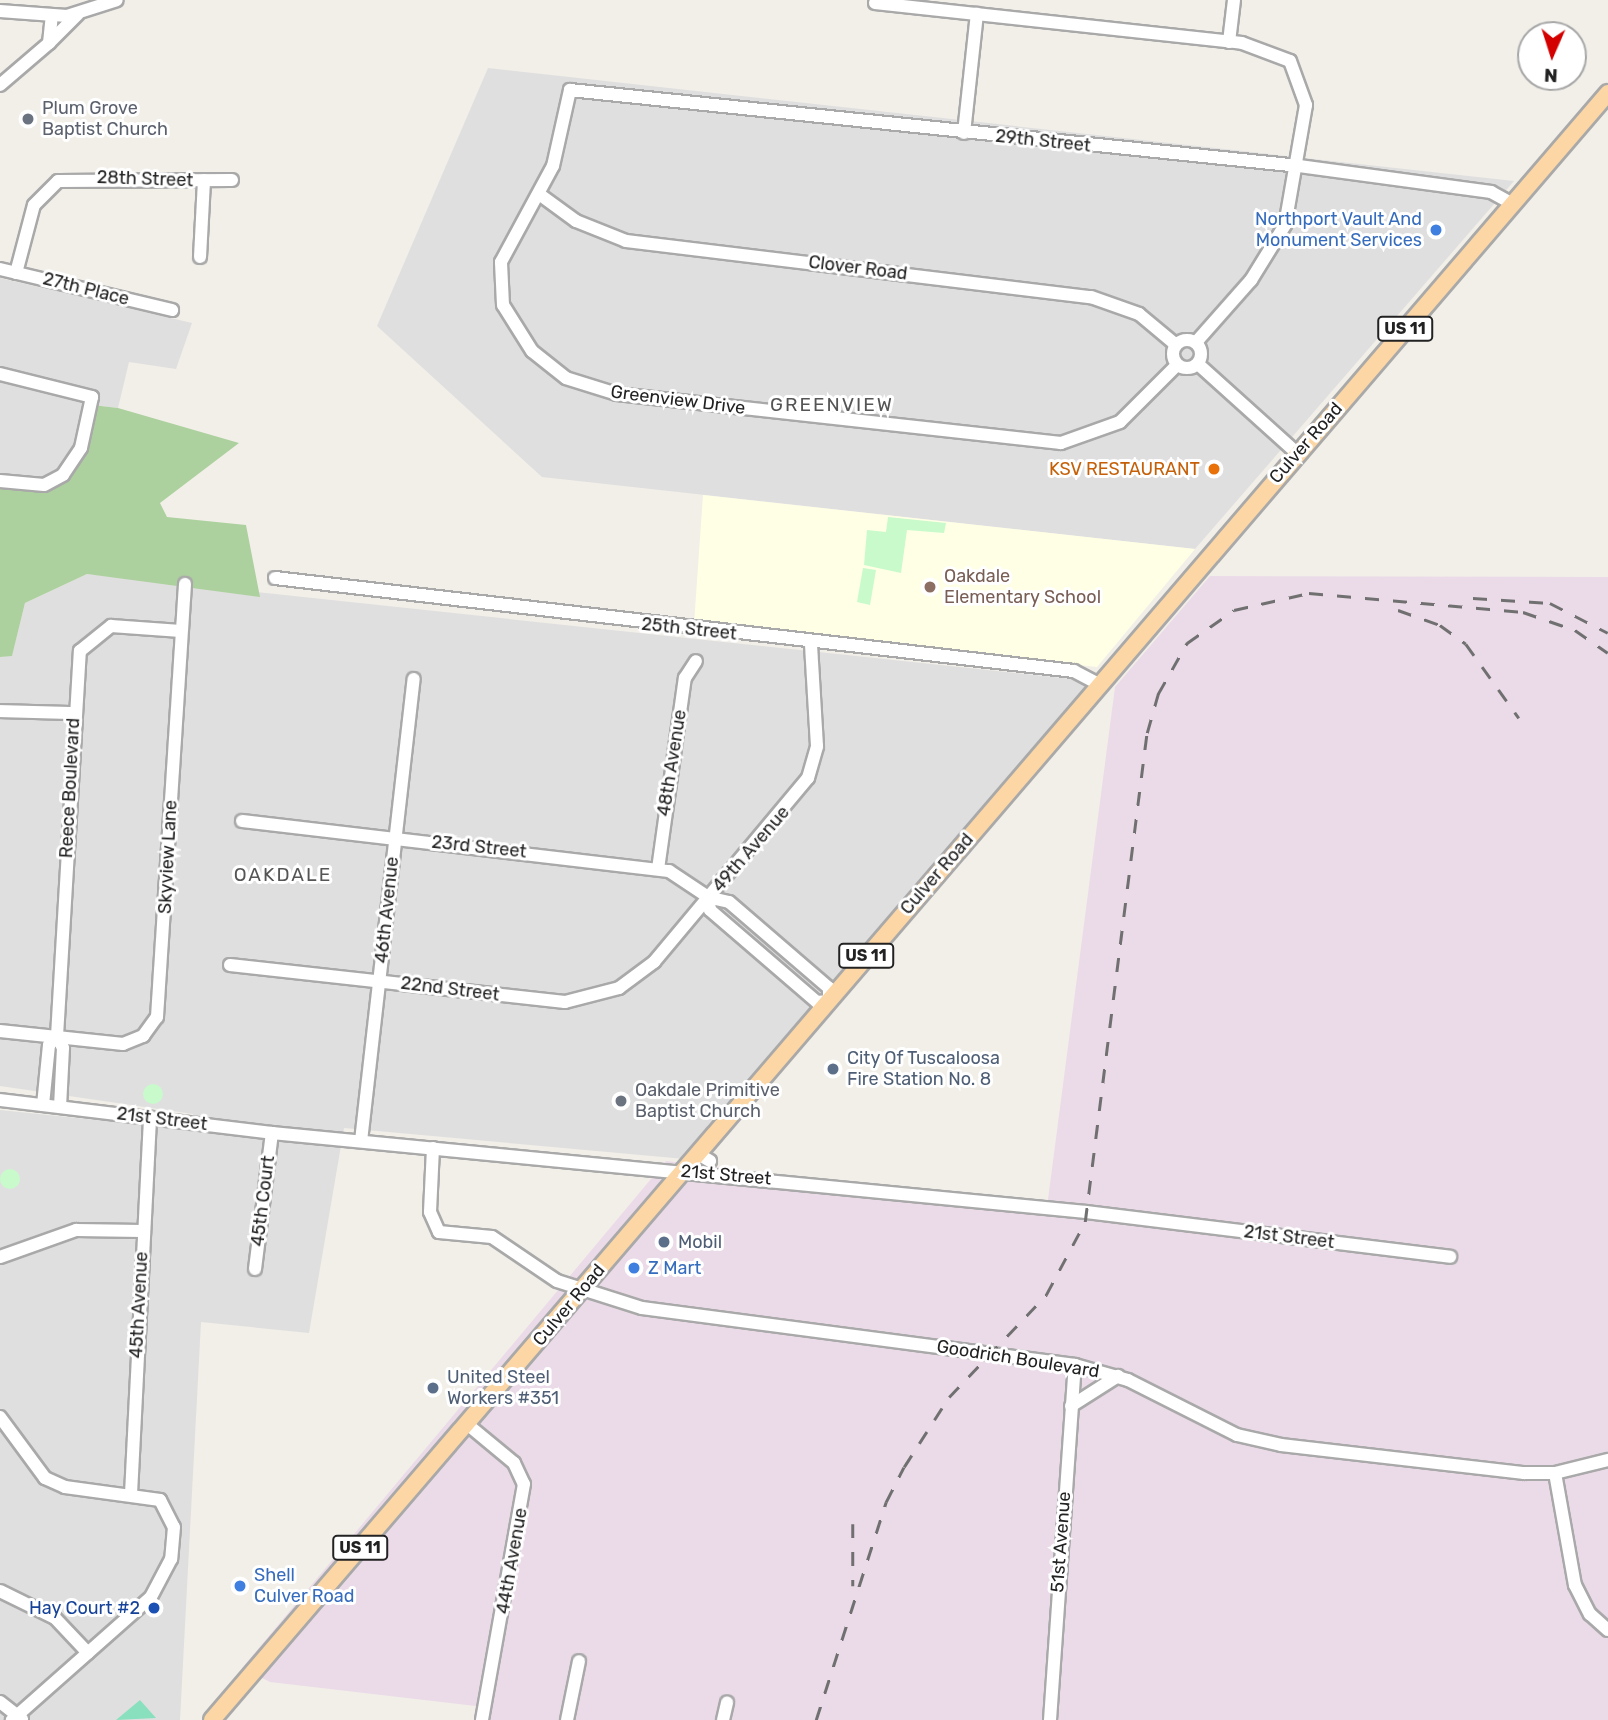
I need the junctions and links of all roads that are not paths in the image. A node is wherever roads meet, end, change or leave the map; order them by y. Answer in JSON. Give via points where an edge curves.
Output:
{"nodes":[{"id":1,"x":117,"y":0,"type":"edge"},
{"id":2,"x":1234,"y":0,"type":"edge"},
{"id":3,"x":876,"y":3,"type":"dead end"},
{"id":4,"x":0,"y":11,"type":"edge"},
{"id":5,"x":78,"y":14,"type":"junction"},
{"id":6,"x":977,"y":14,"type":"junction"},
{"id":7,"x":52,"y":16,"type":"junction"},
{"id":8,"x":1229,"y":42,"type":"junction"},
{"id":9,"x":49,"y":43,"type":"junction"},
{"id":10,"x":0,"y":85,"type":"edge"},
{"id":11,"x":570,"y":90,"type":"joint"},
{"id":12,"x":1608,"y":93,"type":"edge"},
{"id":13,"x":964,"y":133,"type":"junction"},
{"id":14,"x":1299,"y":166,"type":"junction"},
{"id":15,"x":204,"y":180,"type":"junction"},
{"id":16,"x":232,"y":180,"type":"dead end"},
{"id":17,"x":539,"y":194,"type":"junction"},
{"id":18,"x":1513,"y":204,"type":"junction"},
{"id":19,"x":200,"y":257,"type":"dead end"},
{"id":20,"x":0,"y":269,"type":"edge"},
{"id":21,"x":16,"y":273,"type":"junction"},
{"id":22,"x":172,"y":310,"type":"dead end"},
{"id":23,"x":1197,"y":341,"type":"junction"},
{"id":24,"x":1175,"y":344,"type":"junction"},
{"id":25,"x":1198,"y":364,"type":"junction"},
{"id":26,"x":1176,"y":366,"type":"junction"},
{"id":27,"x":0,"y":374,"type":"edge"},
{"id":28,"x":1297,"y":453,"type":"junction"},
{"id":29,"x":0,"y":481,"type":"edge"},
{"id":30,"x":275,"y":578,"type":"dead end"},
{"id":31,"x":185,"y":584,"type":"dead end"},
{"id":32,"x":181,"y":631,"type":"junction"},
{"id":33,"x":811,"y":644,"type":"junction"},
{"id":34,"x":696,"y":661,"type":"dead end"},
{"id":35,"x":414,"y":679,"type":"dead end"},
{"id":36,"x":1100,"y":685,"type":"junction"},
{"id":37,"x":0,"y":711,"type":"edge"},
{"id":38,"x":74,"y":713,"type":"junction"},
{"id":39,"x":242,"y":821,"type":"dead end"},
{"id":40,"x":394,"y":838,"type":"junction"},
{"id":41,"x":658,"y":869,"type":"junction"},
{"id":42,"x":708,"y":897,"type":"junction"},
{"id":43,"x":230,"y":965,"type":"dead end"},
{"id":44,"x":379,"y":980,"type":"junction"},
{"id":45,"x":587,"y":999,"type":"joint"},
{"id":46,"x":829,"y":1001,"type":"junction"},
{"id":47,"x":0,"y":1031,"type":"edge"},
{"id":48,"x":57,"y":1036,"type":"junction"},
{"id":49,"x":0,"y":1100,"type":"edge"},
{"id":50,"x":44,"y":1105,"type":"junction"},
{"id":51,"x":60,"y":1107,"type":"junction"},
{"id":52,"x":150,"y":1117,"type":"junction"},
{"id":53,"x":272,"y":1133,"type":"junction"},
{"id":54,"x":362,"y":1140,"type":"junction"},
{"id":55,"x":433,"y":1148,"type":"junction"},
{"id":56,"x":684,"y":1172,"type":"junction"},
{"id":57,"x":142,"y":1231,"type":"junction"},
{"id":58,"x":1450,"y":1257,"type":"dead end"},
{"id":59,"x":0,"y":1258,"type":"edge"},
{"id":60,"x":255,"y":1269,"type":"dead end"},
{"id":61,"x":582,"y":1290,"type":"junction"},
{"id":62,"x":1075,"y":1365,"type":"junction"},
{"id":63,"x":1118,"y":1376,"type":"junction"},
{"id":64,"x":1070,"y":1406,"type":"junction"},
{"id":65,"x":0,"y":1417,"type":"edge"},
{"id":66,"x":467,"y":1424,"type":"junction"},
{"id":67,"x":1608,"y":1460,"type":"edge"},
{"id":68,"x":1555,"y":1473,"type":"junction"},
{"id":69,"x":131,"y":1494,"type":"junction"},
{"id":70,"x":0,"y":1591,"type":"edge"},
{"id":71,"x":1608,"y":1630,"type":"edge"},
{"id":72,"x":88,"y":1653,"type":"junction"},
{"id":73,"x":579,"y":1661,"type":"dead end"},
{"id":74,"x":0,"y":1702,"type":"edge"},
{"id":75,"x":727,"y":1702,"type":"dead end"},
{"id":76,"x":18,"y":1718,"type":"edge"},
{"id":77,"x":212,"y":1720,"type":"edge"},
{"id":78,"x":482,"y":1720,"type":"edge"},
{"id":79,"x":566,"y":1720,"type":"edge"},
{"id":80,"x":723,"y":1720,"type":"edge"},
{"id":81,"x":1051,"y":1720,"type":"edge"}],
"edges":[{"from":1,"to":5,"type":"street"},
{"from":2,"to":8,"type":"street"},
{"from":3,"to":6,"type":"street"},
{"from":4,"to":7,"type":"street"},
{"from":5,"to":7,"type":"street"},
{"from":5,"to":9,"type":"street"},
{"from":6,"to":8,"type":"street"},
{"from":6,"to":13,"type":"street"},
{"from":7,"to":9,"type":"street"},
{"from":8,"to":14,"type":"street","via":[[1267,48],[1290,61],[1306,105]]},
{"from":9,"to":10,"type":"street"},
{"from":11,"to":13,"type":"street","name":"29th Street"},
{"from":11,"to":17,"type":"street","name":"Greenview Drive","via":[[557,156]]},
{"from":12,"to":18,"type":"main road","name":"Culver Road","number":"US 11"},
{"from":13,"to":14,"type":"street","name":"29th Street"},
{"from":14,"to":18,"type":"street","name":"29th Street","via":[[1491,192]]},
{"from":14,"to":23,"type":"street","via":[[1275,244]]},
{"from":15,"to":16,"type":"street","name":"28th Street"},
{"from":15,"to":19,"type":"street"},
{"from":15,"to":21,"type":"street","name":"28th Street","via":[[58,181],[34,205]]},
{"from":17,"to":24,"type":"street","name":"Clover Road","via":[[576,221],[626,241],[1091,297],[1139,314]]},
{"from":17,"to":26,"type":"street","name":"Greenview Drive","via":[[504,251],[503,305],[539,359],[596,390],[1061,443],[1120,422]]},
{"from":18,"to":28,"type":"main road","name":"Culver Road","number":"US 11"},
{"from":20,"to":21,"type":"street","name":"27th Place"},
{"from":21,"to":22,"type":"street","name":"27th Place"},
{"from":23,"to":24,"type":"street"},
{"from":23,"to":25,"type":"street"},
{"from":24,"to":26,"type":"street"},
{"from":25,"to":26,"type":"street"},
{"from":25,"to":28,"type":"street"},
{"from":27,"to":29,"type":"street","via":[[92,397],[77,458],[44,485]]},
{"from":28,"to":36,"type":"main road","name":"Culver Road","number":"US 11"},
{"from":30,"to":33,"type":"street","name":"25th Street"},
{"from":31,"to":32,"type":"street","name":"Skyview Lane"},
{"from":32,"to":38,"type":"street","name":"Reece Boulevard","via":[[97,631],[80,650]]},
{"from":32,"to":48,"type":"street","name":"Skyview Lane","via":[[157,1017],[142,1037],[123,1044]]},
{"from":33,"to":36,"type":"street","name":"25th Street","via":[[1074,671]]},
{"from":33,"to":42,"type":"street","name":"49th Avenue","via":[[817,735],[812,768],[796,797]]},
{"from":34,"to":41,"type":"street","name":"48th Avenue","via":[[685,678]]},
{"from":35,"to":40,"type":"street","name":"46th Avenue"},
{"from":36,"to":46,"type":"main road","name":"Culver Road","number":"US 11"},
{"from":37,"to":38,"type":"street"},
{"from":38,"to":48,"type":"street","name":"Reece Boulevard"},
{"from":39,"to":40,"type":"street","name":"23rd Street"},
{"from":40,"to":41,"type":"street","name":"23rd Street"},
{"from":40,"to":44,"type":"street","name":"46th Avenue"},
{"from":41,"to":42,"type":"street","name":"23rd Street","via":[[679,875]]},
{"from":42,"to":45,"type":"street","name":"49th Avenue","via":[[646,970]]},
{"from":42,"to":46,"type":"street","name":"23rd Street","via":[[710,910],[725,923],[817,1002]]},
{"from":42,"to":46,"type":"street","name":"23rd Street","via":[[729,902],[829,988]]},
{"from":43,"to":44,"type":"street","name":"22nd Street"},
{"from":44,"to":45,"type":"street","name":"22nd Street","via":[[533,999]]},
{"from":44,"to":54,"type":"street","name":"46th Avenue"},
{"from":46,"to":56,"type":"main road","name":"Culver Road","number":"US 11","via":[[704,1157]]},
{"from":47,"to":48,"type":"street","name":"Skyview Lane"},
{"from":48,"to":50,"type":"street","name":"Reece Boulevard","via":[[49,1045]]},
{"from":48,"to":51,"type":"street","name":"Reece Boulevard","via":[[63,1048]]},
{"from":49,"to":50,"type":"street","name":"21st Street"},
{"from":50,"to":51,"type":"street","name":"21st Street"},
{"from":51,"to":52,"type":"street","name":"21st Street"},
{"from":52,"to":53,"type":"street","name":"21st Street"},
{"from":52,"to":57,"type":"street","name":"45th Avenue"},
{"from":53,"to":54,"type":"street","name":"21st Street"},
{"from":53,"to":60,"type":"street","name":"45th Court"},
{"from":54,"to":55,"type":"street","name":"21st Street"},
{"from":55,"to":56,"type":"street","name":"21st Street"},
{"from":55,"to":61,"type":"street","via":[[430,1212],[439,1232],[492,1237],[546,1276]]},
{"from":56,"to":58,"type":"street","name":"21st Street"},
{"from":56,"to":61,"type":"main road","name":"Culver Road","number":"US 11"},
{"from":57,"to":59,"type":"street","via":[[76,1230]]},
{"from":57,"to":69,"type":"street","name":"45th Avenue"},
{"from":61,"to":62,"type":"street","name":"Goodrich Boulevard","via":[[669,1315]]},
{"from":61,"to":66,"type":"main road","name":"Culver Road","number":"US 11"},
{"from":62,"to":63,"type":"street","name":"Goodrich Boulevard"},
{"from":62,"to":64,"type":"street","name":"51st Avenue"},
{"from":63,"to":64,"type":"street"},
{"from":63,"to":68,"type":"street","name":"Goodrich Boulevard","via":[[1205,1422],[1259,1440]]},
{"from":64,"to":81,"type":"street","name":"51st Avenue"},
{"from":65,"to":69,"type":"street","via":[[37,1471],[82,1490]]},
{"from":66,"to":77,"type":"main road","name":"Culver Road","number":"US 11"},
{"from":66,"to":78,"type":"street","name":"44th Avenue","via":[[514,1463],[524,1484]]},
{"from":67,"to":68,"type":"street","name":"Goodrich Boulevard"},
{"from":68,"to":71,"type":"street","via":[[1575,1585],[1590,1614]]},
{"from":69,"to":72,"type":"street","via":[[169,1506],[171,1559],[151,1597]]},
{"from":70,"to":72,"type":"street","via":[[46,1612]]},
{"from":72,"to":76,"type":"street"},
{"from":73,"to":79,"type":"street"},
{"from":74,"to":76,"type":"street"},
{"from":75,"to":80,"type":"street"}]}
